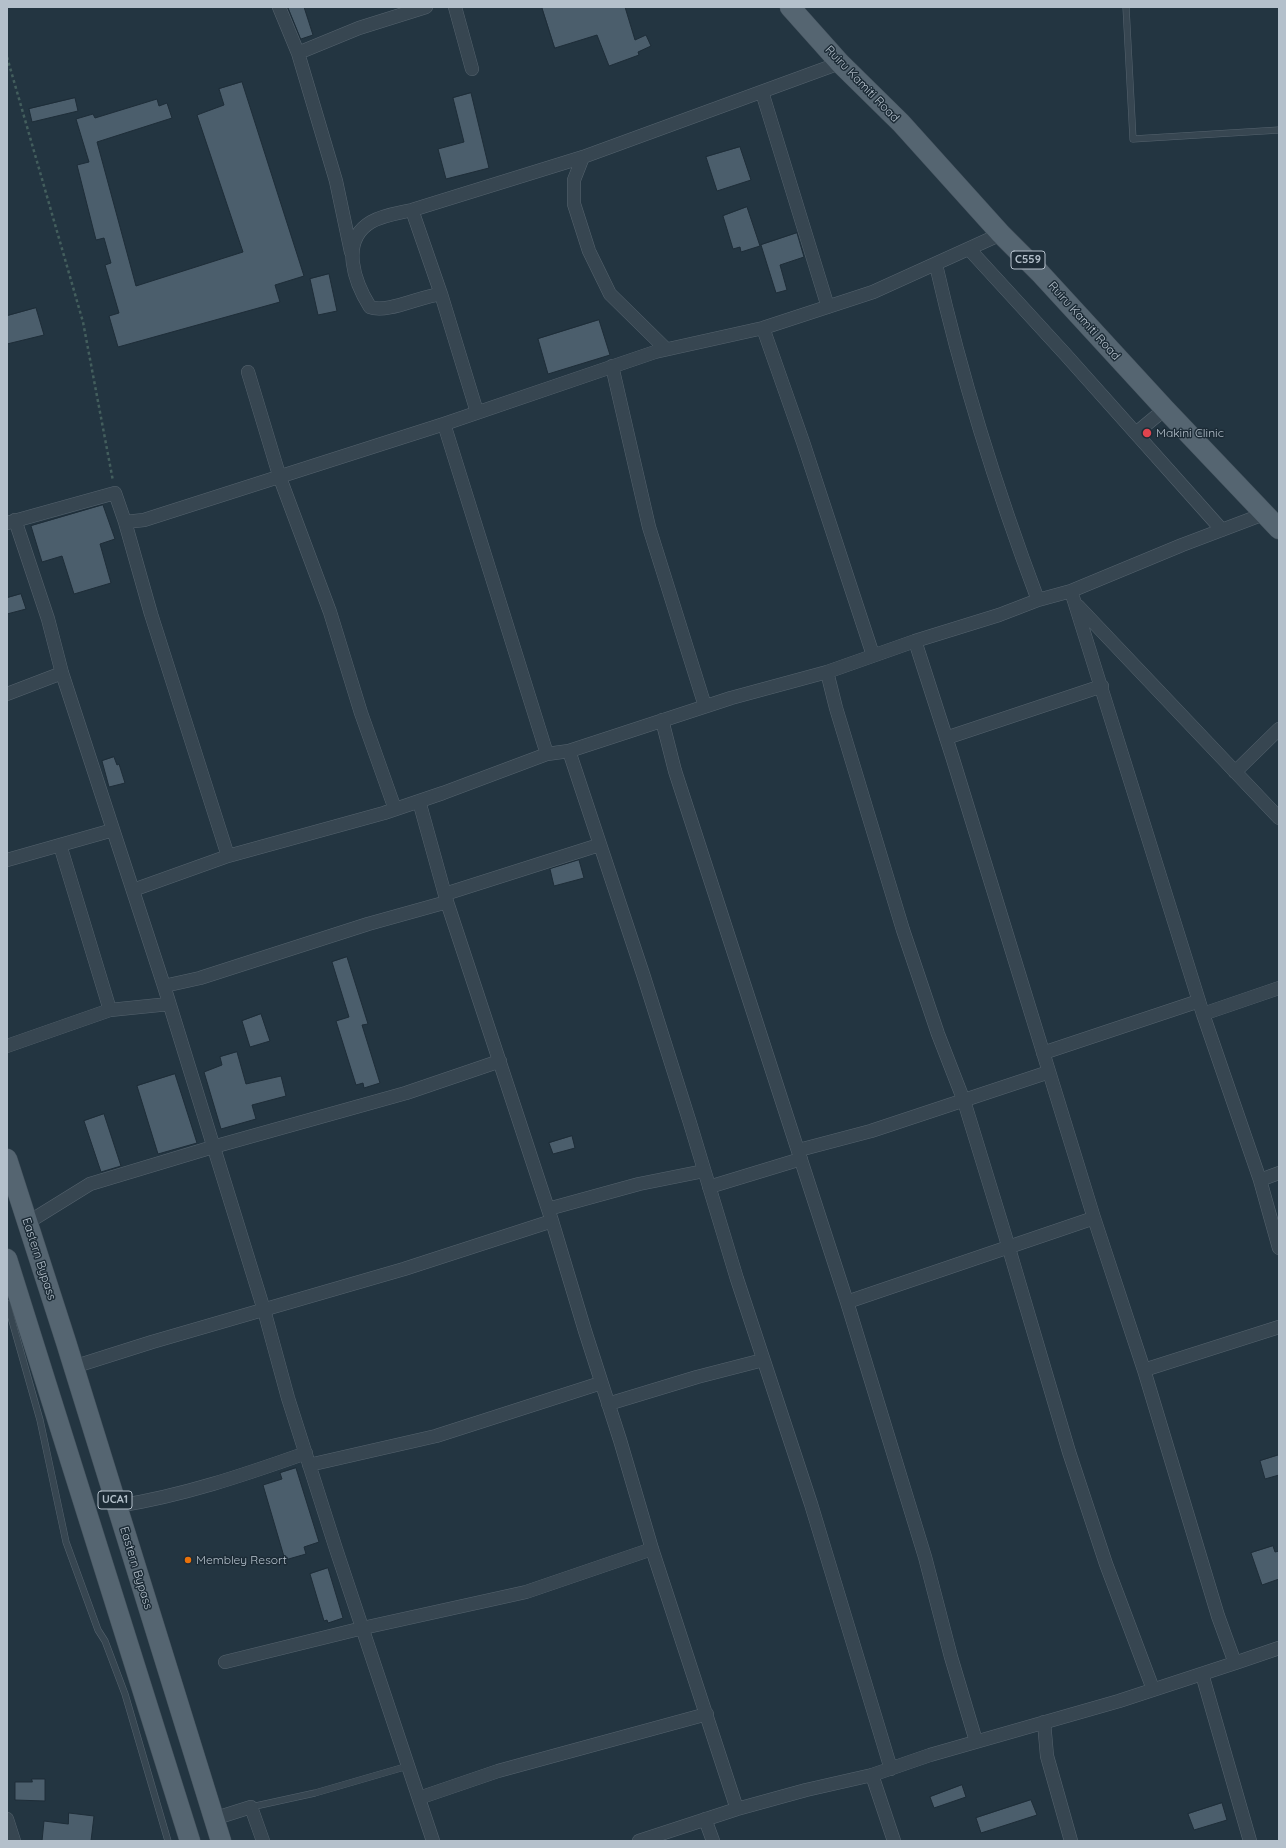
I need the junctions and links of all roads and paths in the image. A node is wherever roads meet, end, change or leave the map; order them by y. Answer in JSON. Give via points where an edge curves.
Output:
{"nodes":[{"id":1,"x":279,"y":7,"type":"edge"},
{"id":2,"x":426,"y":7,"type":"edge"},
{"id":3,"x":455,"y":7,"type":"edge"},
{"id":4,"x":790,"y":7,"type":"edge"},
{"id":5,"x":1126,"y":7,"type":"edge"},
{"id":6,"x":298,"y":53,"type":"junction"},
{"id":7,"x":7,"y":57,"type":"edge"},
{"id":8,"x":840,"y":63,"type":"junction"},
{"id":9,"x":472,"y":69,"type":"dead end"},
{"id":10,"x":762,"y":92,"type":"junction"},
{"id":11,"x":1279,"y":130,"type":"edge"},
{"id":12,"x":583,"y":157,"type":"junction"},
{"id":13,"x":412,"y":210,"type":"junction"},
{"id":14,"x":1001,"y":234,"type":"junction"},
{"id":15,"x":969,"y":249,"type":"junction"},
{"id":16,"x":351,"y":253,"type":"junction"},
{"id":17,"x":936,"y":265,"type":"junction"},
{"id":18,"x":441,"y":294,"type":"junction"},
{"id":19,"x":828,"y":307,"type":"junction"},
{"id":20,"x":763,"y":328,"type":"junction"},
{"id":21,"x":666,"y":349,"type":"junction"},
{"id":22,"x":612,"y":366,"type":"junction"},
{"id":23,"x":248,"y":372,"type":"dead end"},
{"id":24,"x":1165,"y":409,"type":"junction"},
{"id":25,"x":478,"y":412,"type":"junction"},
{"id":26,"x":444,"y":424,"type":"junction"},
{"id":27,"x":1136,"y":433,"type":"junction"},
{"id":28,"x":280,"y":478,"type":"junction"},
{"id":29,"x":115,"y":493,"type":"junction"},
{"id":30,"x":1264,"y":514,"type":"junction"},
{"id":31,"x":11,"y":521,"type":"edge"},
{"id":32,"x":125,"y":522,"type":"junction"},
{"id":33,"x":1279,"y":529,"type":"edge"},
{"id":34,"x":1222,"y":530,"type":"junction"},
{"id":35,"x":1071,"y":591,"type":"junction"},
{"id":36,"x":1038,"y":600,"type":"junction"},
{"id":37,"x":1075,"y":603,"type":"junction"},
{"id":38,"x":915,"y":641,"type":"junction"},
{"id":39,"x":873,"y":655,"type":"junction"},
{"id":40,"x":827,"y":672,"type":"junction"},
{"id":41,"x":62,"y":673,"type":"junction"},
{"id":42,"x":1102,"y":686,"type":"junction"},
{"id":43,"x":7,"y":694,"type":"edge"},
{"id":44,"x":705,"y":706,"type":"junction"},
{"id":45,"x":662,"y":720,"type":"junction"},
{"id":46,"x":1279,"y":729,"type":"edge"},
{"id":47,"x":946,"y":738,"type":"junction"},
{"id":48,"x":568,"y":751,"type":"junction"},
{"id":49,"x":547,"y":754,"type":"junction"},
{"id":50,"x":1235,"y":772,"type":"junction"},
{"id":51,"x":419,"y":801,"type":"junction"},
{"id":52,"x":395,"y":809,"type":"junction"},
{"id":53,"x":1279,"y":818,"type":"edge"},
{"id":54,"x":113,"y":830,"type":"junction"},
{"id":55,"x":60,"y":845,"type":"junction"},
{"id":56,"x":599,"y":845,"type":"junction"},
{"id":57,"x":228,"y":856,"type":"junction"},
{"id":58,"x":7,"y":860,"type":"edge"},
{"id":59,"x":133,"y":890,"type":"junction"},
{"id":60,"x":446,"y":898,"type":"junction"},
{"id":61,"x":164,"y":986,"type":"junction"},
{"id":62,"x":1279,"y":988,"type":"edge"},
{"id":63,"x":1199,"y":1001,"type":"junction"},
{"id":64,"x":169,"y":1004,"type":"junction"},
{"id":65,"x":110,"y":1010,"type":"junction"},
{"id":66,"x":1203,"y":1014,"type":"junction"},
{"id":67,"x":7,"y":1046,"type":"edge"},
{"id":68,"x":1043,"y":1053,"type":"junction"},
{"id":69,"x":500,"y":1061,"type":"junction"},
{"id":70,"x":1048,"y":1072,"type":"junction"},
{"id":71,"x":964,"y":1101,"type":"junction"},
{"id":72,"x":213,"y":1147,"type":"junction"},
{"id":73,"x":800,"y":1155,"type":"junction"},
{"id":74,"x":7,"y":1159,"type":"edge"},
{"id":75,"x":704,"y":1171,"type":"junction"},
{"id":76,"x":1279,"y":1173,"type":"edge"},
{"id":77,"x":1260,"y":1180,"type":"junction"},
{"id":78,"x":709,"y":1187,"type":"junction"},
{"id":79,"x":550,"y":1215,"type":"junction"},
{"id":80,"x":1094,"y":1218,"type":"junction"},
{"id":81,"x":27,"y":1223,"type":"junction"},
{"id":82,"x":1009,"y":1247,"type":"junction"},
{"id":83,"x":1279,"y":1248,"type":"edge"},
{"id":84,"x":7,"y":1259,"type":"edge"},
{"id":85,"x":847,"y":1302,"type":"junction"},
{"id":86,"x":7,"y":1303,"type":"edge"},
{"id":87,"x":264,"y":1310,"type":"junction"},
{"id":88,"x":1279,"y":1328,"type":"edge"},
{"id":89,"x":763,"y":1360,"type":"junction"},
{"id":90,"x":73,"y":1366,"type":"junction"},
{"id":91,"x":1144,"y":1370,"type":"junction"},
{"id":92,"x":601,"y":1383,"type":"junction"},
{"id":93,"x":608,"y":1404,"type":"junction"},
{"id":94,"x":308,"y":1459,"type":"junction"},
{"id":95,"x":117,"y":1506,"type":"junction"},
{"id":96,"x":652,"y":1549,"type":"junction"},
{"id":97,"x":363,"y":1628,"type":"junction"},
{"id":98,"x":1279,"y":1648,"type":"edge"},
{"id":99,"x":225,"y":1662,"type":"dead end"},
{"id":100,"x":1235,"y":1663,"type":"junction"},
{"id":101,"x":1202,"y":1674,"type":"junction"},
{"id":102,"x":1153,"y":1689,"type":"junction"},
{"id":103,"x":707,"y":1714,"type":"junction"},
{"id":104,"x":1044,"y":1722,"type":"junction"},
{"id":105,"x":976,"y":1741,"type":"junction"},
{"id":106,"x":408,"y":1766,"type":"junction"},
{"id":107,"x":891,"y":1769,"type":"junction"},
{"id":108,"x":872,"y":1775,"type":"junction"},
{"id":109,"x":419,"y":1798,"type":"junction"},
{"id":110,"x":251,"y":1807,"type":"junction"},
{"id":111,"x":737,"y":1809,"type":"junction"},
{"id":112,"x":7,"y":1819,"type":"edge"},
{"id":113,"x":214,"y":1819,"type":"junction"},
{"id":114,"x":705,"y":1819,"type":"junction"},
{"id":115,"x":14,"y":1841,"type":"edge"},
{"id":116,"x":168,"y":1841,"type":"edge"},
{"id":117,"x":190,"y":1841,"type":"edge"},
{"id":118,"x":221,"y":1841,"type":"edge"},
{"id":119,"x":263,"y":1841,"type":"edge"},
{"id":120,"x":433,"y":1841,"type":"edge"},
{"id":121,"x":639,"y":1841,"type":"edge"},
{"id":122,"x":713,"y":1841,"type":"edge"},
{"id":123,"x":894,"y":1841,"type":"edge"},
{"id":124,"x":1071,"y":1841,"type":"edge"},
{"id":125,"x":1250,"y":1841,"type":"edge"}],
"edges":[{"from":1,"to":6,"type":"street"},
{"from":2,"to":6,"type":"street","via":[[359,28]]},
{"from":3,"to":9,"type":"street"},
{"from":4,"to":8,"type":"main road","name":"Ruiru Kamiti Road","number":"C559"},
{"from":5,"to":11,"type":"lane","via":[[1133,139]]},
{"from":6,"to":16,"type":"street","via":[[336,181]]},
{"from":7,"to":29,"type":"path","via":[[83,322]]},
{"from":8,"to":10,"type":"street"},
{"from":8,"to":14,"type":"main road","name":"Ruiru Kamiti Road","number":"C559","via":[[901,123]]},
{"from":10,"to":12,"type":"street"},
{"from":10,"to":19,"type":"street"},
{"from":12,"to":13,"type":"street"},
{"from":12,"to":21,"type":"street","via":[[574,180],[574,204],[589,251],[610,294]]},
{"from":13,"to":16,"type":"street","via":[[385,216],[370,223],[357,235]]},
{"from":13,"to":18,"type":"street"},
{"from":14,"to":15,"type":"street"},
{"from":14,"to":24,"type":"main road","name":"Ruiru Kamiti Road","number":"C559"},
{"from":15,"to":17,"type":"street"},
{"from":15,"to":27,"type":"street"},
{"from":16,"to":18,"type":"street","via":[[361,292],[370,307],[384,309],[427,295]]},
{"from":17,"to":19,"type":"street","via":[[873,292]]},
{"from":17,"to":36,"type":"street","via":[[951,332],[991,464]]},
{"from":18,"to":25,"type":"street"},
{"from":19,"to":20,"type":"street"},
{"from":20,"to":21,"type":"street"},
{"from":20,"to":39,"type":"street"},
{"from":21,"to":22,"type":"street"},
{"from":22,"to":25,"type":"street"},
{"from":22,"to":44,"type":"street","via":[[649,527]]},
{"from":23,"to":28,"type":"street"},
{"from":24,"to":27,"type":"street"},
{"from":24,"to":30,"type":"main road","name":"Ruiru Kamiti Road","number":"C559"},
{"from":25,"to":26,"type":"street"},
{"from":26,"to":28,"type":"street"},
{"from":26,"to":49,"type":"street"},
{"from":27,"to":34,"type":"street"},
{"from":28,"to":32,"type":"street","via":[[144,520]]},
{"from":28,"to":52,"type":"street","via":[[330,612],[361,713]]},
{"from":29,"to":31,"type":"street"},
{"from":29,"to":32,"type":"street"},
{"from":30,"to":33,"type":"main road","name":"Ruiru Kamiti Road","number":"C559"},
{"from":30,"to":34,"type":"street"},
{"from":31,"to":41,"type":"street","via":[[48,620]]},
{"from":32,"to":57,"type":"street","via":[[151,614]]},
{"from":34,"to":35,"type":"street"},
{"from":35,"to":36,"type":"street"},
{"from":35,"to":37,"type":"street"},
{"from":36,"to":38,"type":"street"},
{"from":37,"to":42,"type":"street"},
{"from":37,"to":50,"type":"street"},
{"from":38,"to":39,"type":"street"},
{"from":38,"to":47,"type":"street"},
{"from":39,"to":40,"type":"street"},
{"from":40,"to":44,"type":"street"},
{"from":40,"to":71,"type":"street","via":[[903,930]]},
{"from":41,"to":43,"type":"street"},
{"from":41,"to":54,"type":"street"},
{"from":42,"to":47,"type":"street"},
{"from":42,"to":63,"type":"street"},
{"from":44,"to":45,"type":"street"},
{"from":45,"to":48,"type":"street"},
{"from":45,"to":73,"type":"street","via":[[675,771]]},
{"from":46,"to":50,"type":"street"},
{"from":47,"to":68,"type":"street"},
{"from":48,"to":49,"type":"street"},
{"from":48,"to":56,"type":"street"},
{"from":49,"to":51,"type":"street"},
{"from":50,"to":53,"type":"street"},
{"from":51,"to":52,"type":"street"},
{"from":51,"to":60,"type":"street"},
{"from":52,"to":57,"type":"street"},
{"from":54,"to":55,"type":"street"},
{"from":54,"to":59,"type":"street"},
{"from":55,"to":58,"type":"street"},
{"from":55,"to":65,"type":"street"},
{"from":56,"to":60,"type":"street"},
{"from":56,"to":75,"type":"street","via":[[648,989]]},
{"from":57,"to":59,"type":"street"},
{"from":59,"to":61,"type":"street"},
{"from":60,"to":61,"type":"street","via":[[200,978]]},
{"from":60,"to":69,"type":"street"},
{"from":61,"to":64,"type":"street"},
{"from":62,"to":66,"type":"street"},
{"from":63,"to":66,"type":"street"},
{"from":63,"to":68,"type":"street"},
{"from":64,"to":65,"type":"street"},
{"from":64,"to":72,"type":"street"},
{"from":65,"to":67,"type":"street"},
{"from":66,"to":77,"type":"street"},
{"from":68,"to":70,"type":"street"},
{"from":69,"to":72,"type":"street","via":[[406,1093]]},
{"from":69,"to":79,"type":"street"},
{"from":70,"to":71,"type":"street"},
{"from":70,"to":80,"type":"street"},
{"from":71,"to":73,"type":"street"},
{"from":71,"to":82,"type":"street"},
{"from":72,"to":81,"type":"street","via":[[90,1184]]},
{"from":72,"to":87,"type":"street"},
{"from":73,"to":78,"type":"street"},
{"from":73,"to":85,"type":"street"},
{"from":74,"to":81,"type":"main road","name":"Eastern Bypass","number":"UCA1"},
{"from":75,"to":78,"type":"street"},
{"from":75,"to":79,"type":"street","via":[[639,1184]]},
{"from":76,"to":77,"type":"street"},
{"from":77,"to":83,"type":"street"},
{"from":78,"to":89,"type":"street"},
{"from":79,"to":87,"type":"street","via":[[404,1269]]},
{"from":79,"to":92,"type":"street"},
{"from":80,"to":82,"type":"street"},
{"from":80,"to":91,"type":"street"},
{"from":81,"to":90,"type":"main road","name":"Eastern Bypass","number":"UCA1"},
{"from":82,"to":85,"type":"street"},
{"from":82,"to":102,"type":"street","via":[[1069,1452],[1106,1564]]},
{"from":84,"to":117,"type":"main road"},
{"from":85,"to":105,"type":"street","via":[[925,1556]]},
{"from":86,"to":116,"type":"lane","via":[[40,1420],[66,1542],[98,1630],[105,1641],[125,1694]]},
{"from":87,"to":90,"type":"street"},
{"from":87,"to":94,"type":"street"},
{"from":88,"to":91,"type":"street"},
{"from":89,"to":93,"type":"street"},
{"from":89,"to":107,"type":"street","via":[[811,1504]]},
{"from":90,"to":95,"type":"main road","name":"Eastern Bypass","number":"UCA1"},
{"from":91,"to":100,"type":"street","via":[[1201,1564]]},
{"from":92,"to":93,"type":"street"},
{"from":92,"to":94,"type":"street","via":[[436,1436]]},
{"from":93,"to":96,"type":"street"},
{"from":94,"to":95,"type":"street","via":[[259,1470],[158,1500]]},
{"from":94,"to":97,"type":"street"},
{"from":95,"to":113,"type":"main road","name":"Eastern Bypass","number":"UCA1"},
{"from":96,"to":97,"type":"street","via":[[526,1592]]},
{"from":96,"to":103,"type":"street"},
{"from":97,"to":99,"type":"street"},
{"from":97,"to":106,"type":"street"},
{"from":98,"to":100,"type":"street"},
{"from":100,"to":101,"type":"street"},
{"from":101,"to":102,"type":"street"},
{"from":101,"to":125,"type":"street"},
{"from":102,"to":104,"type":"street"},
{"from":103,"to":109,"type":"street","via":[[498,1771]]},
{"from":103,"to":111,"type":"street"},
{"from":104,"to":105,"type":"street"},
{"from":104,"to":124,"type":"street","via":[[1047,1756]]},
{"from":105,"to":107,"type":"street"},
{"from":106,"to":109,"type":"street"},
{"from":106,"to":110,"type":"lane","via":[[315,1793]]},
{"from":107,"to":108,"type":"street"},
{"from":108,"to":111,"type":"street"},
{"from":108,"to":123,"type":"street"},
{"from":109,"to":120,"type":"street"},
{"from":110,"to":113,"type":"street"},
{"from":110,"to":119,"type":"street"},
{"from":111,"to":114,"type":"street"},
{"from":112,"to":115,"type":"street"},
{"from":113,"to":118,"type":"main road","name":"Eastern Bypass","number":"UCA1"},
{"from":114,"to":121,"type":"street"},
{"from":114,"to":122,"type":"street"}]}
